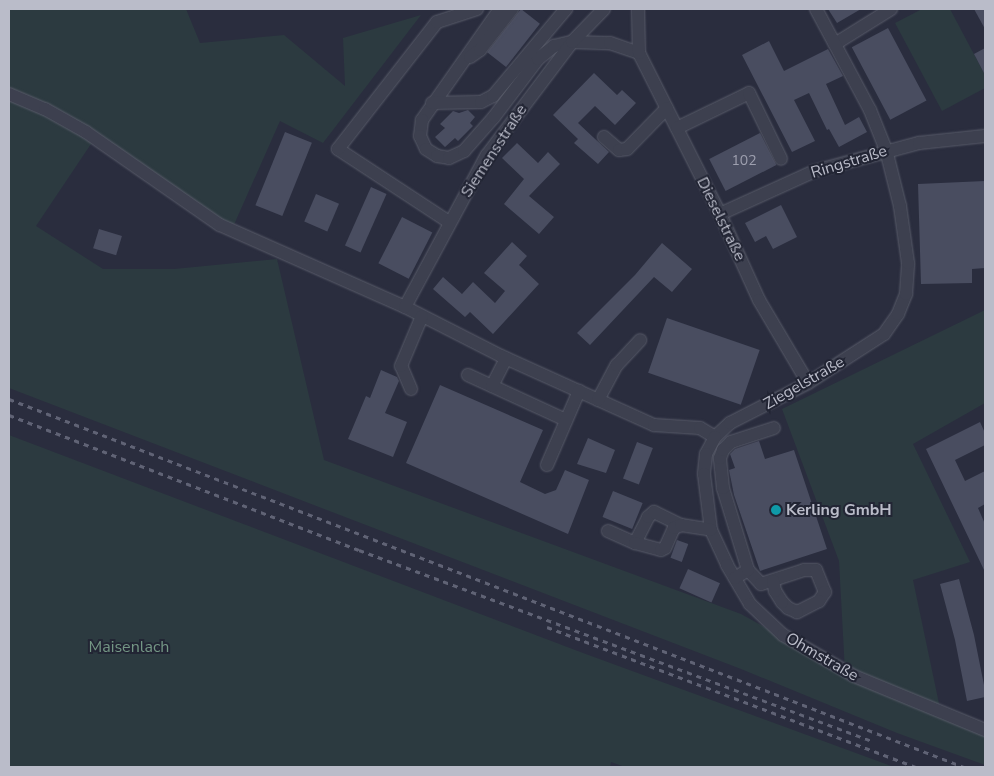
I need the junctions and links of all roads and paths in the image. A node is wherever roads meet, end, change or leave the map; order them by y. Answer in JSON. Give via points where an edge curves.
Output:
{"nodes":[{"id":1,"x":477,"y":9,"type":"edge"},
{"id":2,"x":500,"y":9,"type":"edge"},
{"id":3,"x":512,"y":9,"type":"edge"},
{"id":4,"x":566,"y":9,"type":"edge"},
{"id":5,"x":604,"y":9,"type":"edge"},
{"id":6,"x":638,"y":9,"type":"edge"},
{"id":7,"x":816,"y":9,"type":"edge"},
{"id":8,"x":891,"y":9,"type":"edge"},
{"id":9,"x":572,"y":42,"type":"junction"},
{"id":10,"x":835,"y":44,"type":"junction"},
{"id":11,"x":639,"y":53,"type":"junction"},
{"id":12,"x":466,"y":60,"type":"junction"},
{"id":13,"x":9,"y":94,"type":"edge"},
{"id":14,"x":432,"y":103,"type":"junction"},
{"id":15,"x":667,"y":108,"type":"junction"},
{"id":16,"x":677,"y":128,"type":"junction"},
{"id":17,"x":985,"y":136,"type":"edge"},
{"id":18,"x":604,"y":137,"type":"dead end"},
{"id":19,"x":886,"y":150,"type":"junction"},
{"id":20,"x":781,"y":159,"type":"dead end"},
{"id":21,"x":720,"y":214,"type":"junction"},
{"id":22,"x":449,"y":222,"type":"junction"},
{"id":23,"x":405,"y":307,"type":"junction"},
{"id":24,"x":422,"y":316,"type":"junction"},
{"id":25,"x":640,"y":340,"type":"dead end"},
{"id":26,"x":506,"y":358,"type":"junction"},
{"id":27,"x":468,"y":375,"type":"dead end"},
{"id":28,"x":808,"y":383,"type":"junction"},
{"id":29,"x":492,"y":386,"type":"junction"},
{"id":30,"x":412,"y":389,"type":"dead end"},
{"id":31,"x":579,"y":391,"type":"junction"},
{"id":32,"x":598,"y":400,"type":"junction"},
{"id":33,"x":566,"y":420,"type":"junction"},
{"id":34,"x":774,"y":428,"type":"dead end"},
{"id":35,"x":715,"y":437,"type":"junction"},
{"id":36,"x":547,"y":465,"type":"dead end"},
{"id":37,"x":681,"y":525,"type":"junction"},
{"id":38,"x":711,"y":530,"type":"junction"},
{"id":39,"x":608,"y":531,"type":"dead end"},
{"id":40,"x":635,"y":543,"type":"junction"},
{"id":41,"x":748,"y":570,"type":"junction"},
{"id":42,"x":735,"y":578,"type":"junction"},
{"id":43,"x":773,"y":581,"type":"dead end"},
{"id":44,"x":985,"y":730,"type":"edge"}],
"edges":[{"from":1,"to":22,"type":"street","via":[[437,22],[338,149]]},
{"from":2,"to":12,"type":"street","via":[[475,41]]},
{"from":3,"to":12,"type":"street","via":[[480,50]]},
{"from":4,"to":14,"type":"street","via":[[493,96],[481,102]]},
{"from":5,"to":9,"type":"street","name":"Siemensstraße"},
{"from":6,"to":11,"type":"street","name":"Dieselstraße"},
{"from":7,"to":10,"type":"street","name":"Ziegelstraße"},
{"from":8,"to":10,"type":"street"},
{"from":9,"to":11,"type":"street","via":[[610,43]]},
{"from":9,"to":14,"type":"street","via":[[554,46],[538,59],[488,124],[464,151],[450,158],[437,156],[426,149],[420,136],[422,120]]},
{"from":9,"to":22,"type":"street","name":"Siemensstraße","via":[[487,155]]},
{"from":10,"to":19,"type":"street","name":"Ziegelstraße","via":[[870,110]]},
{"from":11,"to":15,"type":"street","name":"Dieselstraße"},
{"from":12,"to":14,"type":"street"},
{"from":13,"to":23,"type":"street","via":[[86,132],[220,225]]},
{"from":15,"to":16,"type":"street","name":"Dieselstraße"},
{"from":15,"to":18,"type":"street","via":[[627,148],[620,150]]},
{"from":16,"to":20,"type":"street","via":[[749,93]]},
{"from":16,"to":21,"type":"street","name":"Dieselstraße"},
{"from":17,"to":19,"type":"street","name":"Ringstraße"},
{"from":19,"to":21,"type":"street","name":"Ringstraße","via":[[815,171]]},
{"from":19,"to":28,"type":"street","name":"Ziegelstraße","via":[[900,206],[906,254],[906,294],[898,314],[884,334]]},
{"from":21,"to":28,"type":"street","name":"Dieselstraße","via":[[759,300]]},
{"from":22,"to":23,"type":"street","name":"Siemensstraße"},
{"from":23,"to":24,"type":"street"},
{"from":24,"to":26,"type":"street"},
{"from":24,"to":30,"type":"street","via":[[401,366]]},
{"from":25,"to":32,"type":"street","via":[[618,365]]},
{"from":26,"to":29,"type":"street"},
{"from":26,"to":31,"type":"street"},
{"from":27,"to":29,"type":"street"},
{"from":28,"to":35,"type":"street","name":"Ziegelstraße","via":[[730,423]]},
{"from":29,"to":33,"type":"street"},
{"from":31,"to":32,"type":"street"},
{"from":31,"to":33,"type":"street"},
{"from":32,"to":35,"type":"street","via":[[654,426],[700,428]]},
{"from":33,"to":36,"type":"street"},
{"from":34,"to":41,"type":"street","via":[[731,442],[720,458],[722,488]]},
{"from":35,"to":38,"type":"street","name":"Ohmstraße","via":[[706,454],[704,474]]},
{"from":37,"to":38,"type":"street"},
{"from":37,"to":40,"type":"street","via":[[674,528],[661,550]]},
{"from":37,"to":40,"type":"street","via":[[658,512],[651,513]]},
{"from":38,"to":42,"type":"street","name":"Ohmstraße"},
{"from":39,"to":40,"type":"street"},
{"from":41,"to":42,"type":"street"},
{"from":41,"to":43,"type":"street","via":[[761,584]]},
{"from":42,"to":44,"type":"street","name":"Ohmstraße","via":[[750,604],[783,635],[854,676]]}]}
